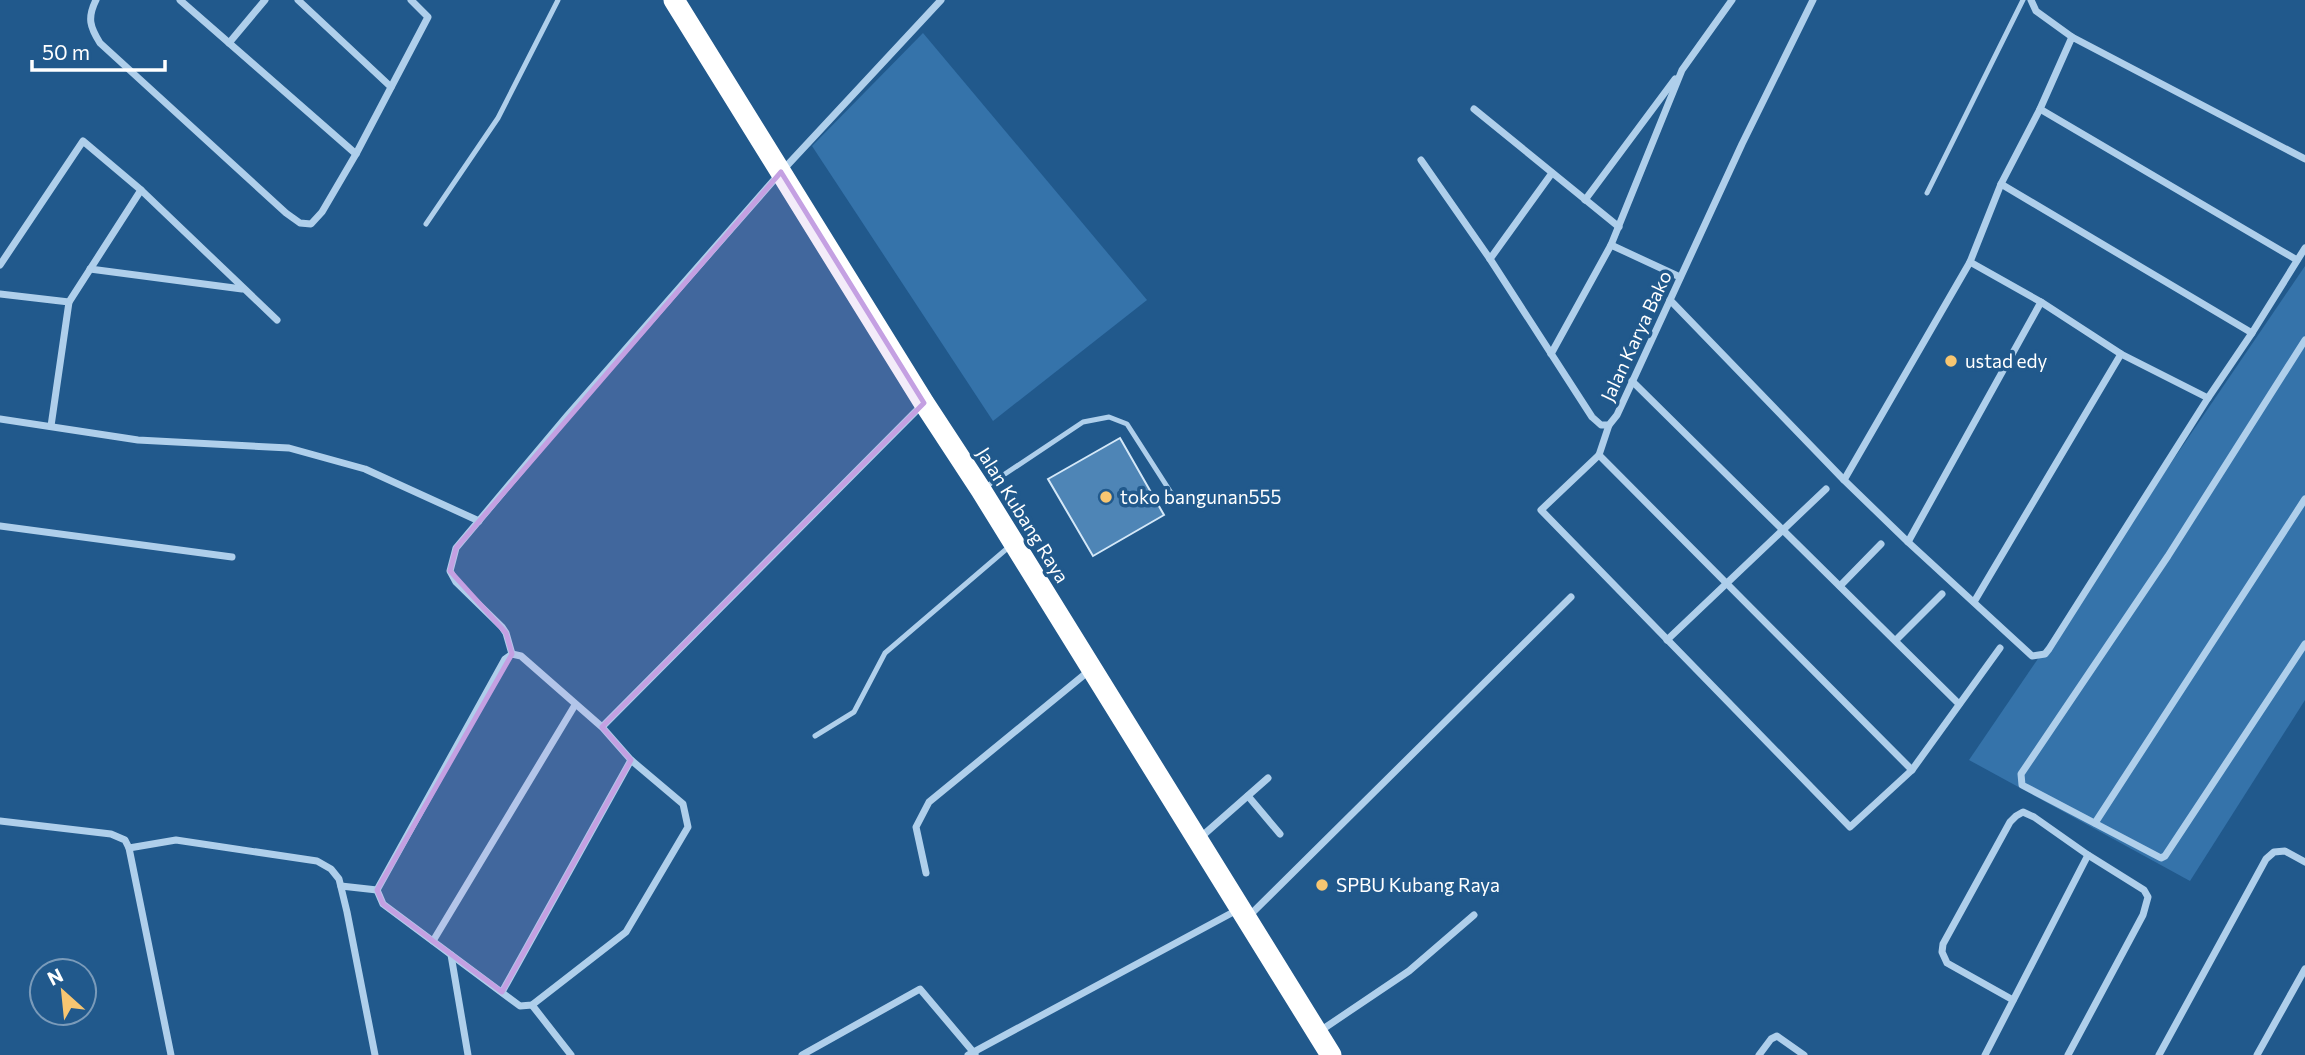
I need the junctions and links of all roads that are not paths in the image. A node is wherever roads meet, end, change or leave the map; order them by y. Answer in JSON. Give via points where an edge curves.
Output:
{"nodes":[{"id":1,"x":96,"y":0,"type":"edge"},
{"id":2,"x":180,"y":0,"type":"edge"},
{"id":3,"x":265,"y":0,"type":"edge"},
{"id":4,"x":298,"y":0,"type":"edge"},
{"id":5,"x":411,"y":0,"type":"edge"},
{"id":6,"x":558,"y":0,"type":"edge"},
{"id":7,"x":674,"y":0,"type":"edge"},
{"id":8,"x":941,"y":0,"type":"edge"},
{"id":9,"x":1732,"y":0,"type":"edge"},
{"id":10,"x":1813,"y":0,"type":"edge"},
{"id":11,"x":2023,"y":0,"type":"edge"},
{"id":12,"x":2031,"y":0,"type":"edge"},
{"id":13,"x":2072,"y":37,"type":"junction"},
{"id":14,"x":229,"y":43,"type":"junction"},
{"id":15,"x":1682,"y":70,"type":"junction"},
{"id":16,"x":391,"y":87,"type":"junction"},
{"id":17,"x":1474,"y":109,"type":"dead end"},
{"id":18,"x":2040,"y":109,"type":"junction"},
{"id":19,"x":356,"y":154,"type":"junction"},
{"id":20,"x":2305,"y":159,"type":"edge"},
{"id":21,"x":1421,"y":160,"type":"dead end"},
{"id":22,"x":780,"y":172,"type":"junction"},
{"id":23,"x":1552,"y":173,"type":"junction"},
{"id":24,"x":2001,"y":184,"type":"junction"},
{"id":25,"x":141,"y":190,"type":"junction"},
{"id":26,"x":1927,"y":193,"type":"dead end"},
{"id":27,"x":1585,"y":200,"type":"junction"},
{"id":28,"x":426,"y":224,"type":"dead end"},
{"id":29,"x":1619,"y":227,"type":"junction"},
{"id":30,"x":1611,"y":245,"type":"junction"},
{"id":31,"x":2305,"y":248,"type":"edge"},
{"id":32,"x":1490,"y":259,"type":"junction"},
{"id":33,"x":2297,"y":260,"type":"junction"},
{"id":34,"x":1969,"y":262,"type":"junction"},
{"id":35,"x":0,"y":265,"type":"edge"},
{"id":36,"x":90,"y":269,"type":"junction"},
{"id":37,"x":1680,"y":277,"type":"junction"},
{"id":38,"x":244,"y":289,"type":"junction"},
{"id":39,"x":0,"y":294,"type":"edge"},
{"id":40,"x":1670,"y":300,"type":"junction"},
{"id":41,"x":69,"y":302,"type":"junction"},
{"id":42,"x":2041,"y":302,"type":"junction"},
{"id":43,"x":277,"y":320,"type":"dead end"},
{"id":44,"x":2252,"y":333,"type":"junction"},
{"id":45,"x":2305,"y":340,"type":"edge"},
{"id":46,"x":1551,"y":354,"type":"junction"},
{"id":47,"x":2121,"y":354,"type":"junction"},
{"id":48,"x":1632,"y":381,"type":"junction"},
{"id":49,"x":2208,"y":398,"type":"junction"},
{"id":50,"x":924,"y":403,"type":"junction"},
{"id":51,"x":0,"y":419,"type":"edge"},
{"id":52,"x":1609,"y":425,"type":"junction"},
{"id":53,"x":51,"y":426,"type":"junction"},
{"id":54,"x":1599,"y":455,"type":"junction"},
{"id":55,"x":1844,"y":480,"type":"junction"},
{"id":56,"x":1826,"y":489,"type":"dead end"},
{"id":57,"x":981,"y":490,"type":"junction"},
{"id":58,"x":2305,"y":499,"type":"edge"},
{"id":59,"x":1177,"y":502,"type":"dead end"},
{"id":60,"x":479,"y":521,"type":"junction"},
{"id":61,"x":0,"y":526,"type":"edge"},
{"id":62,"x":1784,"y":530,"type":"junction"},
{"id":63,"x":1908,"y":542,"type":"junction"},
{"id":64,"x":1014,"y":543,"type":"junction"},
{"id":65,"x":1881,"y":544,"type":"dead end"},
{"id":66,"x":232,"y":557,"type":"dead end"},
{"id":67,"x":1725,"y":584,"type":"junction"},
{"id":68,"x":1840,"y":586,"type":"junction"},
{"id":69,"x":1942,"y":594,"type":"dead end"},
{"id":70,"x":1570,"y":597,"type":"dead end"},
{"id":71,"x":1974,"y":602,"type":"junction"},
{"id":72,"x":1667,"y":640,"type":"junction"},
{"id":73,"x":1896,"y":640,"type":"junction"},
{"id":74,"x":2305,"y":644,"type":"edge"},
{"id":75,"x":2000,"y":648,"type":"dead end"},
{"id":76,"x":512,"y":654,"type":"junction"},
{"id":77,"x":1091,"y":668,"type":"junction"},
{"id":78,"x":1959,"y":704,"type":"junction"},
{"id":79,"x":575,"y":705,"type":"junction"},
{"id":80,"x":602,"y":727,"type":"junction"},
{"id":81,"x":815,"y":736,"type":"dead end"},
{"id":82,"x":631,"y":760,"type":"junction"},
{"id":83,"x":1912,"y":770,"type":"junction"},
{"id":84,"x":1268,"y":778,"type":"dead end"},
{"id":85,"x":1248,"y":796,"type":"junction"},
{"id":86,"x":0,"y":821,"type":"edge"},
{"id":87,"x":2095,"y":823,"type":"junction"},
{"id":88,"x":1280,"y":834,"type":"dead end"},
{"id":89,"x":1198,"y":840,"type":"junction"},
{"id":90,"x":129,"y":848,"type":"junction"},
{"id":91,"x":2088,"y":855,"type":"junction"},
{"id":92,"x":2305,"y":862,"type":"edge"},
{"id":93,"x":926,"y":873,"type":"dead end"},
{"id":94,"x":341,"y":886,"type":"junction"},
{"id":95,"x":377,"y":890,"type":"junction"},
{"id":96,"x":1242,"y":914,"type":"junction"},
{"id":97,"x":1474,"y":915,"type":"dead end"},
{"id":98,"x":433,"y":941,"type":"junction"},
{"id":99,"x":451,"y":954,"type":"junction"},
{"id":100,"x":2305,"y":969,"type":"edge"},
{"id":101,"x":502,"y":992,"type":"junction"},
{"id":102,"x":2013,"y":1000,"type":"junction"},
{"id":103,"x":532,"y":1005,"type":"junction"},
{"id":104,"x":1317,"y":1034,"type":"junction"},
{"id":105,"x":570,"y":1054,"type":"edge"},
{"id":106,"x":972,"y":1054,"type":"edge"},
{"id":107,"x":171,"y":1055,"type":"edge"},
{"id":108,"x":375,"y":1055,"type":"edge"},
{"id":109,"x":468,"y":1055,"type":"edge"},
{"id":110,"x":802,"y":1055,"type":"edge"},
{"id":111,"x":1331,"y":1055,"type":"edge"},
{"id":112,"x":1759,"y":1055,"type":"edge"},
{"id":113,"x":1804,"y":1055,"type":"edge"},
{"id":114,"x":1985,"y":1055,"type":"edge"},
{"id":115,"x":2068,"y":1055,"type":"edge"},
{"id":116,"x":2159,"y":1055,"type":"edge"},
{"id":117,"x":2257,"y":1055,"type":"edge"}],
"edges":[{"from":1,"to":19,"type":"street","via":[[89,25],[100,43],[300,223],[311,224],[322,212]]},
{"from":2,"to":14,"type":"street"},
{"from":3,"to":14,"type":"street"},
{"from":4,"to":16,"type":"street"},
{"from":5,"to":16,"type":"street","via":[[428,17]]},
{"from":6,"to":28,"type":"lane","via":[[498,118]]},
{"from":7,"to":22,"type":"highway","name":"Jalan Kubang Raya"},
{"from":8,"to":22,"type":"street"},
{"from":9,"to":15,"type":"street"},
{"from":10,"to":37,"type":"street","name":"Jalan Karya Bako"},
{"from":11,"to":26,"type":"lane"},
{"from":12,"to":13,"type":"street","via":[[2036,11]]},
{"from":13,"to":18,"type":"street"},
{"from":13,"to":20,"type":"street"},
{"from":14,"to":19,"type":"street"},
{"from":15,"to":27,"type":"street"},
{"from":15,"to":29,"type":"street"},
{"from":16,"to":19,"type":"street"},
{"from":17,"to":23,"type":"street"},
{"from":18,"to":24,"type":"street"},
{"from":18,"to":33,"type":"street"},
{"from":21,"to":32,"type":"street","name":"Jalan Karya Bako"},
{"from":22,"to":50,"type":"highway","name":"Jalan Kubang Raya"},
{"from":22,"to":60,"type":"street"},
{"from":23,"to":27,"type":"street"},
{"from":23,"to":32,"type":"street"},
{"from":24,"to":34,"type":"street"},
{"from":24,"to":44,"type":"street"},
{"from":25,"to":35,"type":"street","via":[[83,141]]},
{"from":25,"to":36,"type":"street"},
{"from":25,"to":38,"type":"street"},
{"from":27,"to":29,"type":"street"},
{"from":29,"to":30,"type":"street"},
{"from":30,"to":37,"type":"street"},
{"from":30,"to":46,"type":"street"},
{"from":31,"to":33,"type":"street"},
{"from":32,"to":46,"type":"street","name":"Jalan Karya Bako"},
{"from":33,"to":44,"type":"street"},
{"from":34,"to":42,"type":"street"},
{"from":34,"to":55,"type":"street"},
{"from":36,"to":38,"type":"street"},
{"from":36,"to":41,"type":"street"},
{"from":37,"to":40,"type":"street","name":"Jalan Karya Bako"},
{"from":38,"to":43,"type":"street"},
{"from":39,"to":41,"type":"street"},
{"from":40,"to":48,"type":"street","name":"Jalan Karya Bako"},
{"from":40,"to":55,"type":"street"},
{"from":41,"to":53,"type":"street"},
{"from":42,"to":47,"type":"street"},
{"from":42,"to":63,"type":"street"},
{"from":44,"to":49,"type":"street"},
{"from":45,"to":87,"type":"street","via":[[2168,556],[2021,774],[2022,785]]},
{"from":46,"to":52,"type":"street","name":"Jalan Karya Bako","via":[[1592,417]]},
{"from":47,"to":49,"type":"street"},
{"from":47,"to":71,"type":"street"},
{"from":48,"to":52,"type":"street","name":"Jalan Karya Bako"},
{"from":48,"to":62,"type":"street"},
{"from":49,"to":71,"type":"street","via":[[2045,654],[2032,656]]},
{"from":50,"to":57,"type":"highway","name":"Jalan Kubang Raya"},
{"from":50,"to":80,"type":"street"},
{"from":51,"to":53,"type":"street"},
{"from":52,"to":54,"type":"street"},
{"from":53,"to":60,"type":"street","via":[[138,440],[289,449],[365,469]]},
{"from":54,"to":67,"type":"street"},
{"from":54,"to":72,"type":"street","via":[[1541,510]]},
{"from":55,"to":63,"type":"street"},
{"from":56,"to":62,"type":"street"},
{"from":57,"to":59,"type":"lane","via":[[1083,422],[1109,417],[1127,424]]},
{"from":57,"to":64,"type":"highway","name":"Jalan Kubang Raya"},
{"from":58,"to":87,"type":"street"},
{"from":60,"to":76,"type":"street","via":[[456,548],[450,571],[506,633]]},
{"from":61,"to":66,"type":"street"},
{"from":62,"to":67,"type":"street"},
{"from":62,"to":68,"type":"street"},
{"from":63,"to":71,"type":"street"},
{"from":64,"to":77,"type":"highway","name":"Jalan Kubang Raya"},
{"from":64,"to":81,"type":"lane","via":[[885,653],[854,712]]},
{"from":65,"to":68,"type":"street"},
{"from":67,"to":72,"type":"street"},
{"from":67,"to":83,"type":"street"},
{"from":68,"to":73,"type":"street"},
{"from":69,"to":73,"type":"street"},
{"from":70,"to":96,"type":"street"},
{"from":72,"to":83,"type":"street","via":[[1850,827]]},
{"from":73,"to":78,"type":"street"},
{"from":74,"to":87,"type":"street","via":[[2165,856],[2161,858]]},
{"from":75,"to":78,"type":"street"},
{"from":76,"to":79,"type":"street","via":[[521,656]]},
{"from":76,"to":95,"type":"street","via":[[505,659]]},
{"from":77,"to":89,"type":"highway","name":"Jalan Kubang Raya"},
{"from":77,"to":93,"type":"street","via":[[929,802],[916,827]]},
{"from":78,"to":83,"type":"street"},
{"from":79,"to":80,"type":"street"},
{"from":79,"to":98,"type":"street"},
{"from":80,"to":82,"type":"street"},
{"from":82,"to":101,"type":"street"},
{"from":82,"to":103,"type":"street","via":[[682,804],[688,827],[626,932]]},
{"from":84,"to":85,"type":"street"},
{"from":85,"to":88,"type":"street"},
{"from":85,"to":89,"type":"street"},
{"from":86,"to":90,"type":"street","via":[[111,834],[125,840]]},
{"from":89,"to":96,"type":"highway","name":"Jalan Kubang Raya"},
{"from":90,"to":94,"type":"street","via":[[176,840],[317,861],[331,869]]},
{"from":90,"to":107,"type":"street"},
{"from":91,"to":102,"type":"street"},
{"from":91,"to":102,"type":"street","via":[[2034,817],[2023,812],[2015,816],[1943,944],[1947,963]]},
{"from":91,"to":115,"type":"street","via":[[2148,897],[2143,915]]},
{"from":92,"to":116,"type":"street","via":[[2285,851],[2266,859]]},
{"from":94,"to":95,"type":"street"},
{"from":94,"to":108,"type":"street"},
{"from":95,"to":98,"type":"street","via":[[383,904]]},
{"from":96,"to":104,"type":"highway","name":"Jalan Kubang Raya"},
{"from":96,"to":106,"type":"street"},
{"from":97,"to":104,"type":"street","via":[[1409,971]]},
{"from":98,"to":99,"type":"street"},
{"from":99,"to":101,"type":"street"},
{"from":99,"to":109,"type":"street"},
{"from":100,"to":117,"type":"street"},
{"from":101,"to":103,"type":"street","via":[[520,1006]]},
{"from":102,"to":114,"type":"street"},
{"from":103,"to":105,"type":"street"},
{"from":104,"to":111,"type":"highway","name":"Jalan Kubang Raya"},
{"from":106,"to":110,"type":"street","via":[[919,989]]},
{"from":112,"to":113,"type":"street","via":[[1777,1036]]}]}
